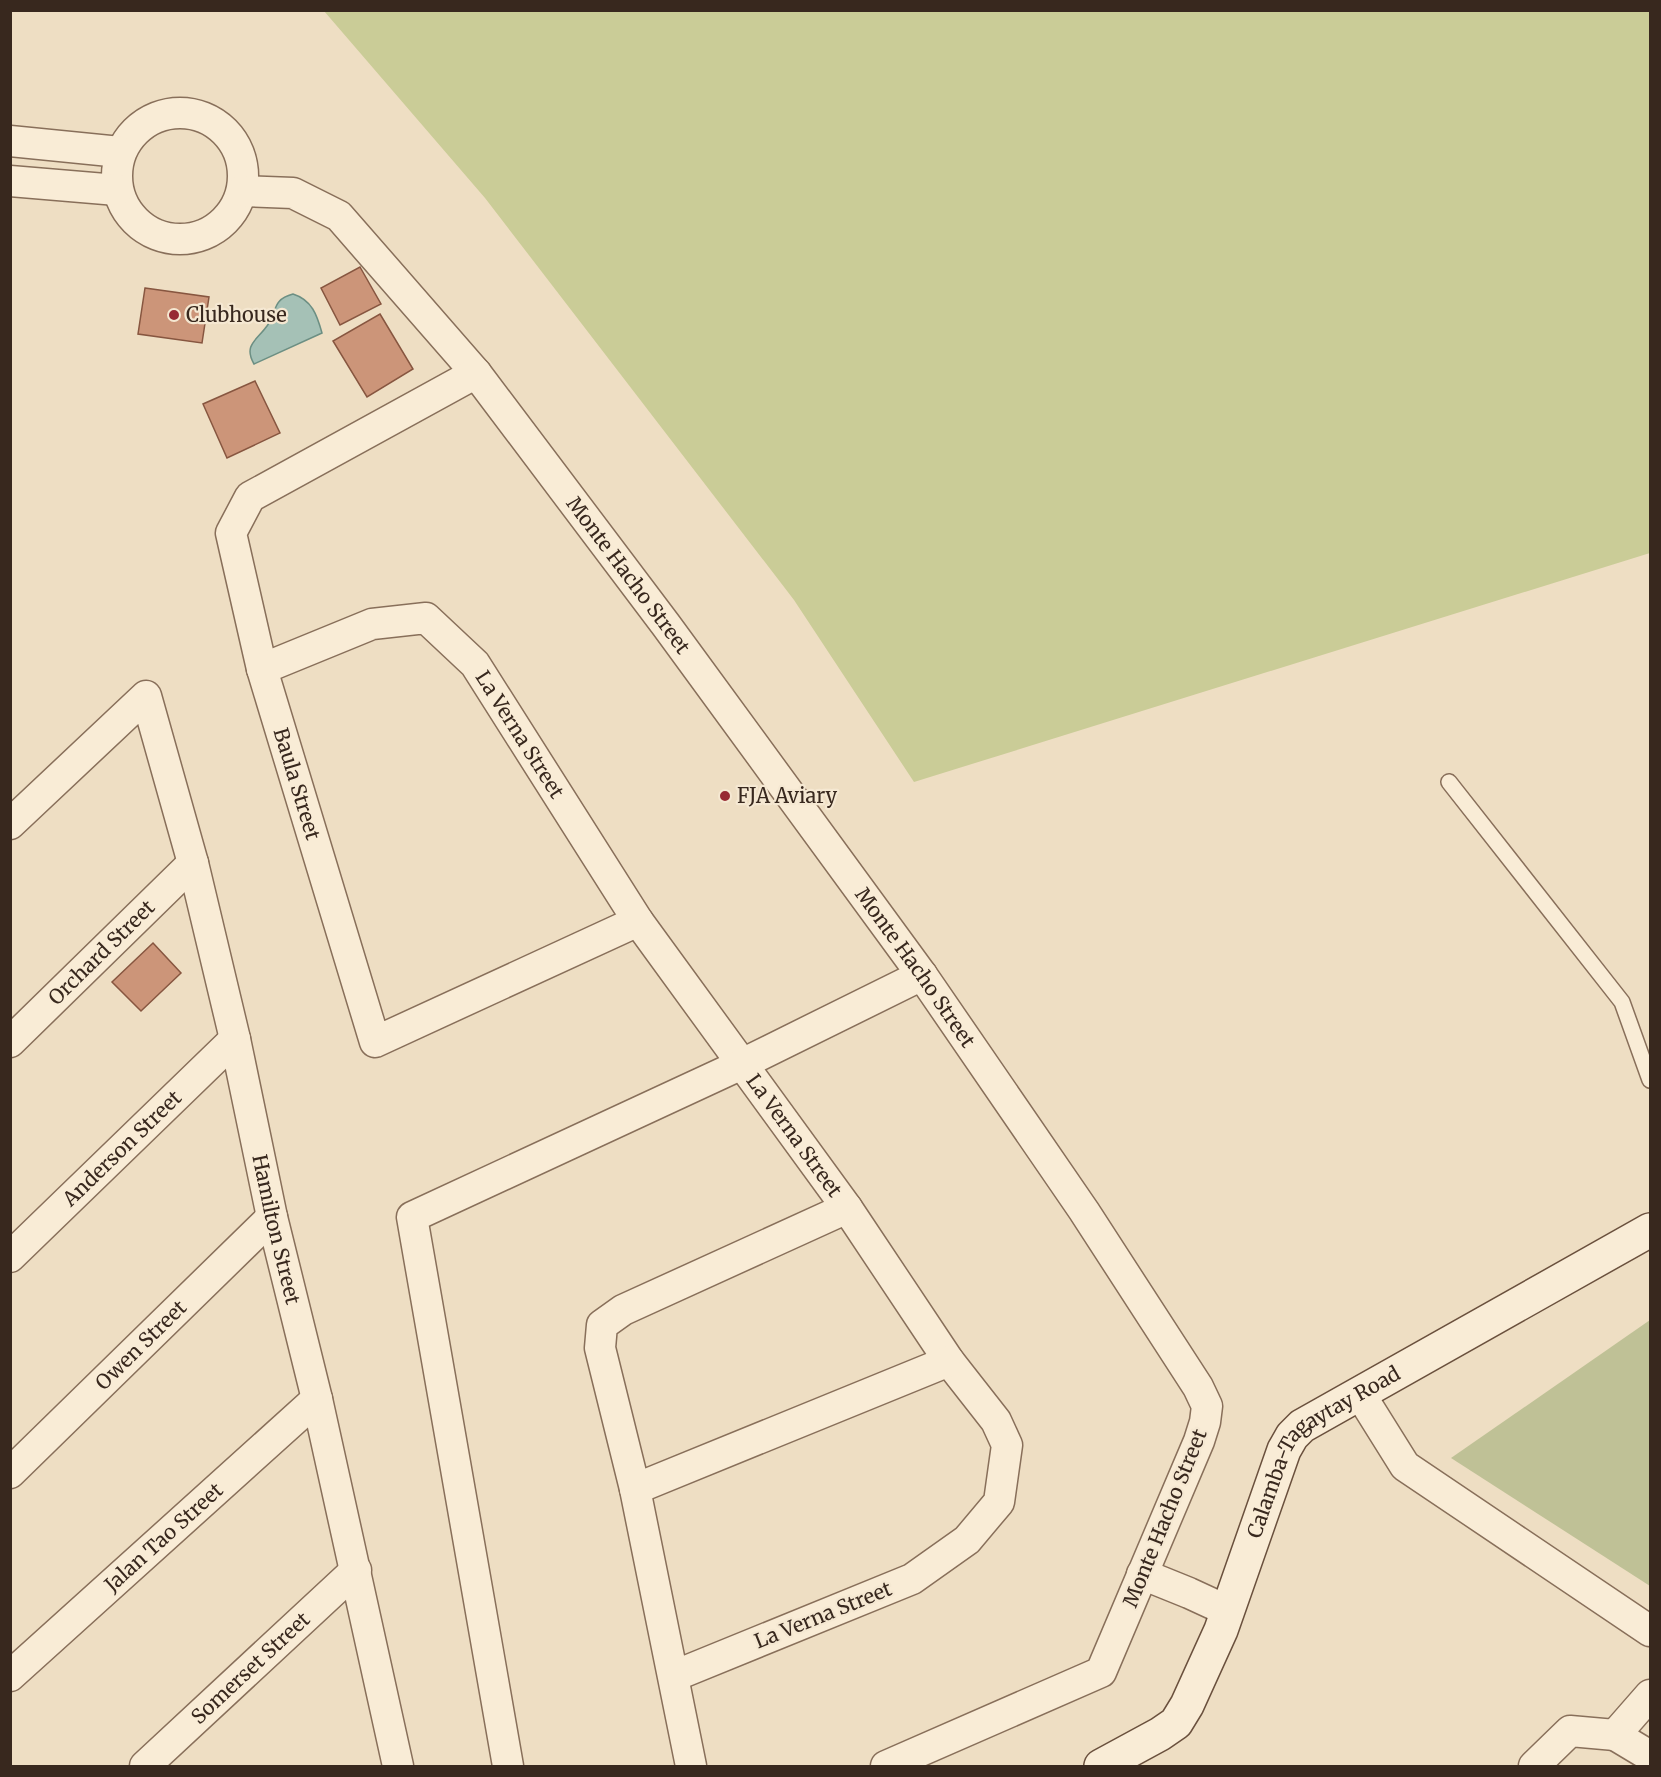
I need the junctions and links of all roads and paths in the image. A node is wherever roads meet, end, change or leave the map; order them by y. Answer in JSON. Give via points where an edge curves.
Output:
{"nodes":[{"id":1,"x":10,"y":141,"type":"edge"},
{"id":2,"x":120,"y":152,"type":"junction"},
{"id":3,"x":10,"y":181,"type":"edge"},
{"id":4,"x":117,"y":190,"type":"junction"},
{"id":5,"x":242,"y":192,"type":"junction"},
{"id":6,"x":476,"y":373,"type":"junction"},
{"id":7,"x":262,"y":669,"type":"junction"},
{"id":8,"x":1449,"y":782,"type":"dead end"},
{"id":9,"x":10,"y":824,"type":"edge"},
{"id":10,"x":193,"y":863,"type":"junction"},
{"id":11,"x":638,"y":921,"type":"junction"},
{"id":12,"x":922,"y":975,"type":"junction"},
{"id":13,"x":235,"y":1039,"type":"junction"},
{"id":14,"x":10,"y":1042,"type":"edge"},
{"id":15,"x":742,"y":1064,"type":"junction"},
{"id":16,"x":1650,"y":1080,"type":"edge"},
{"id":17,"x":847,"y":1208,"type":"junction"},
{"id":18,"x":272,"y":1217,"type":"junction"},
{"id":19,"x":1650,"y":1230,"type":"edge"},
{"id":20,"x":10,"y":1257,"type":"edge"},
{"id":21,"x":949,"y":1361,"type":"junction"},
{"id":22,"x":1360,"y":1394,"type":"junction"},
{"id":23,"x":317,"y":1399,"type":"junction"},
{"id":24,"x":10,"y":1473,"type":"edge"},
{"id":25,"x":635,"y":1489,"type":"junction"},
{"id":26,"x":356,"y":1570,"type":"junction"},
{"id":27,"x":1142,"y":1574,"type":"junction"},
{"id":28,"x":1228,"y":1611,"type":"junction"},
{"id":29,"x":1650,"y":1631,"type":"edge"},
{"id":30,"x":10,"y":1676,"type":"edge"},
{"id":31,"x":674,"y":1676,"type":"junction"},
{"id":32,"x":1650,"y":1695,"type":"edge"},
{"id":33,"x":1615,"y":1735,"type":"junction"},
{"id":34,"x":1650,"y":1756,"type":"edge"},
{"id":35,"x":389,"y":1761,"type":"edge"},
{"id":36,"x":145,"y":1767,"type":"edge"},
{"id":37,"x":508,"y":1767,"type":"edge"},
{"id":38,"x":692,"y":1767,"type":"edge"},
{"id":39,"x":886,"y":1767,"type":"edge"},
{"id":40,"x":1101,"y":1767,"type":"edge"},
{"id":41,"x":1534,"y":1767,"type":"edge"}],
"edges":[{"from":1,"to":2,"type":"street"},
{"from":2,"to":4,"type":"street"},
{"from":2,"to":5,"type":"street","via":[[129,136],[144,124],[167,116],[191,114],[217,123],[233,141],[242,166]]},
{"from":3,"to":4,"type":"street"},
{"from":4,"to":5,"type":"street","via":[[129,215],[145,231],[168,239],[192,238],[213,231]]},
{"from":5,"to":6,"type":"street","name":"Monte Hacho Street","via":[[293,193],[339,216]]},
{"from":6,"to":7,"type":"street","name":"Baula Street","via":[[250,496],[231,532]]},
{"from":6,"to":12,"type":"street","name":"Monte Hacho Street"},
{"from":7,"to":11,"type":"street","name":"La Verna Street","via":[[372,624],[426,618],[476,664]]},
{"from":7,"to":11,"type":"street","name":"Baula Street","via":[[375,1042]]},
{"from":8,"to":16,"type":"lane","via":[[1622,1002]]},
{"from":9,"to":10,"type":"street","name":"Hamilton Street","via":[[146,696]]},
{"from":10,"to":13,"type":"street","name":"Hamilton Street"},
{"from":10,"to":14,"type":"street","name":"Orchard Street"},
{"from":11,"to":15,"type":"street","name":"La Verna Street"},
{"from":12,"to":15,"type":"street"},
{"from":12,"to":27,"type":"street","name":"Monte Hacho Street","via":[[1084,1211],[1207,1406],[1199,1441]]},
{"from":13,"to":18,"type":"street","name":"Hamilton Street"},
{"from":13,"to":20,"type":"street","name":"Anderson Street"},
{"from":15,"to":17,"type":"street","name":"La Verna Street"},
{"from":15,"to":37,"type":"street","via":[[412,1216]]},
{"from":17,"to":21,"type":"street","name":"La Verna Street"},
{"from":17,"to":25,"type":"street","via":[[623,1310],[602,1325],[600,1348]]},
{"from":18,"to":23,"type":"street","name":"Hamilton Street"},
{"from":18,"to":24,"type":"street","name":"Owen Street"},
{"from":19,"to":22,"type":"main road","name":"Calamba-Tagaytay Road"},
{"from":21,"to":25,"type":"street"},
{"from":21,"to":31,"type":"street","name":"La Verna Street","via":[[996,1420],[1007,1446],[999,1502],[967,1540],[912,1579]]},
{"from":22,"to":28,"type":"main road","name":"Calamba-Tagaytay Road","via":[[1302,1426],[1292,1436]]},
{"from":22,"to":29,"type":"street","via":[[1405,1466]]},
{"from":23,"to":26,"type":"street","name":"Hamilton Street"},
{"from":23,"to":30,"type":"street","name":"Jalan Tao Street"},
{"from":25,"to":31,"type":"street"},
{"from":26,"to":35,"type":"street","name":"Hamilton Street"},
{"from":26,"to":36,"type":"street","name":"Somerset Street"},
{"from":27,"to":28,"type":"street"},
{"from":27,"to":39,"type":"street","name":"Monte Hacho Street","via":[[1101,1672]]},
{"from":28,"to":40,"type":"main road","name":"Calamba-Tagaytay Road","via":[[1176,1723]]},
{"from":31,"to":38,"type":"street"},
{"from":32,"to":33,"type":"street"},
{"from":33,"to":34,"type":"street"},
{"from":33,"to":41,"type":"street","via":[[1570,1731]]}]}
